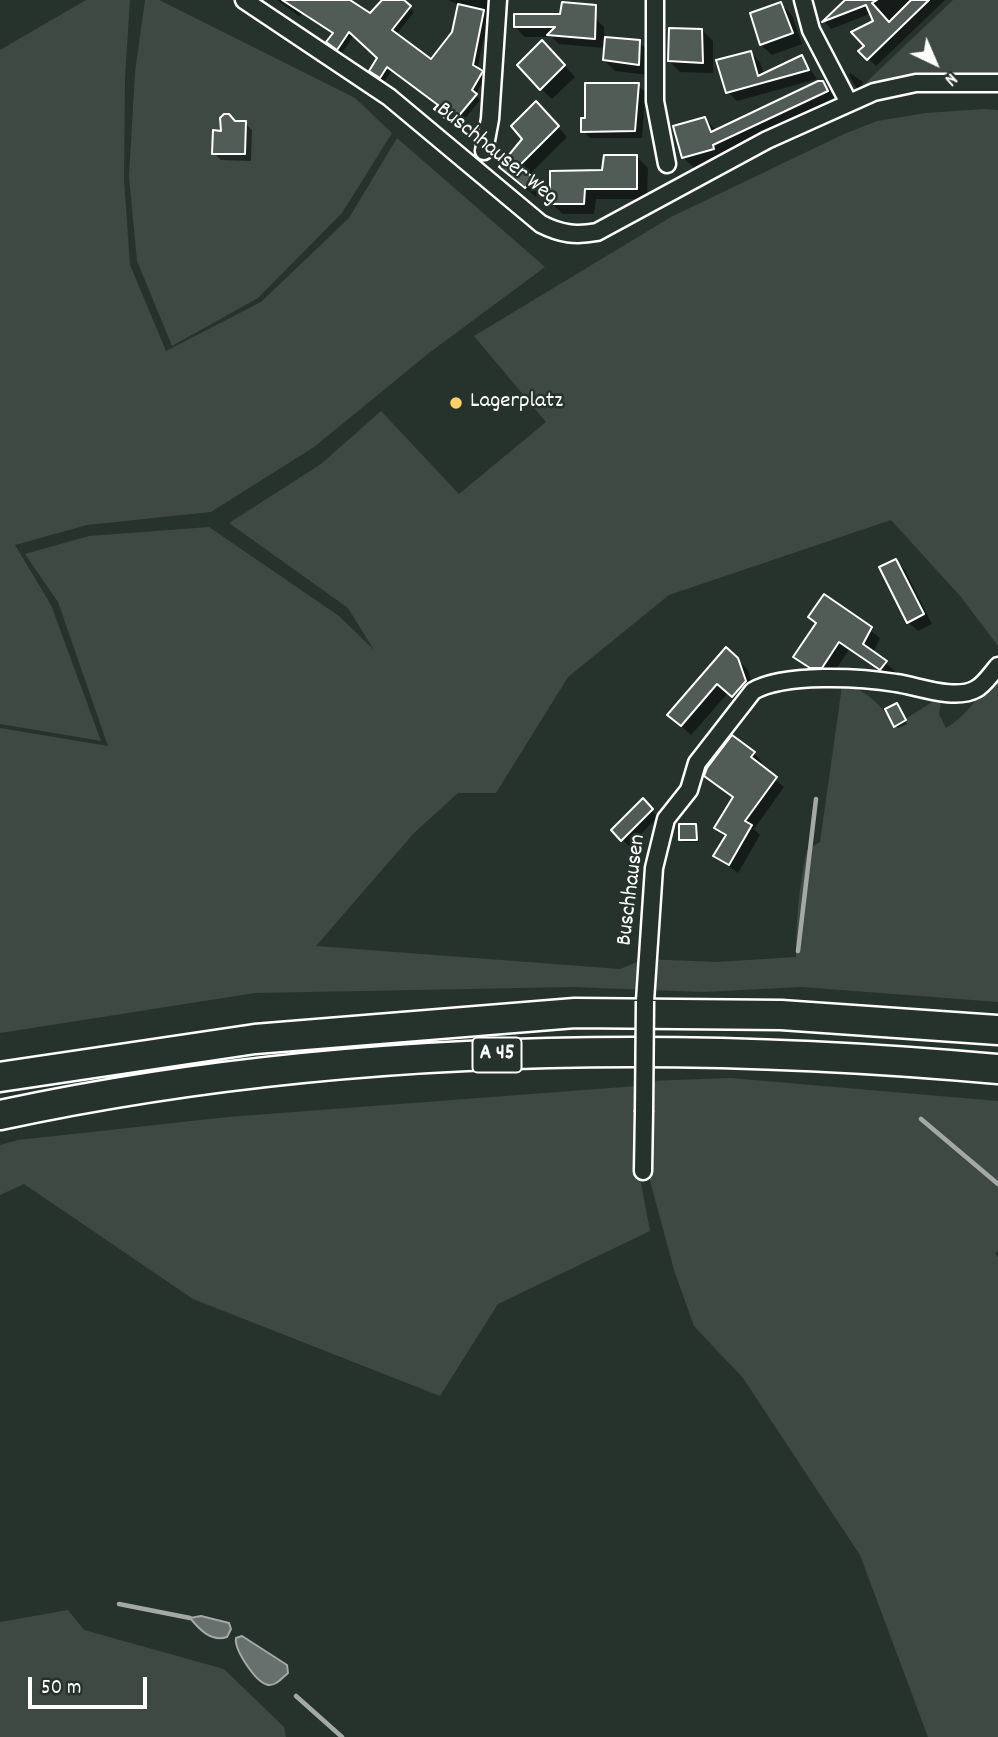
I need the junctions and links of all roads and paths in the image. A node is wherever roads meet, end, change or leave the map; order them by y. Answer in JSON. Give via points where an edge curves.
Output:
{"nodes":[{"id":1,"x":244,"y":0,"type":"edge"},
{"id":2,"x":498,"y":0,"type":"edge"},
{"id":3,"x":655,"y":0,"type":"edge"},
{"id":4,"x":803,"y":0,"type":"edge"},
{"id":5,"x":998,"y":83,"type":"edge"},
{"id":6,"x":849,"y":103,"type":"junction"},
{"id":7,"x":484,"y":151,"type":"dead end"},
{"id":8,"x":667,"y":164,"type":"dead end"},
{"id":9,"x":998,"y":666,"type":"edge"},
{"id":10,"x":998,"y":1030,"type":"edge"},
{"id":11,"x":998,"y":1069,"type":"edge"},
{"id":12,"x":0,"y":1077,"type":"edge"},
{"id":13,"x":0,"y":1115,"type":"edge"},
{"id":14,"x":643,"y":1171,"type":"dead end"}],
"edges":[{"from":1,"to":6,"type":"street","name":"Buschhauser Weg","via":[[389,97],[541,224],[564,234],[597,232],[767,139]]},
{"from":2,"to":7,"type":"street","name":"Buschhauser Weg"},
{"from":3,"to":8,"type":"street","via":[[655,101]]},
{"from":4,"to":6,"type":"street","via":[[811,30]]},
{"from":5,"to":6,"type":"street","name":"Buschhauser Weg","via":[[916,83]]},
{"from":9,"to":14,"type":"street","name":"Buschhausen","bridge":true,"via":[[975,690],[955,692],[878,680],[765,684],[753,691],[697,763],[689,790],[666,819],[654,868]]},
{"from":10,"to":12,"type":"highway","number":"A 45","via":[[781,1015],[575,1013],[255,1039]]},
{"from":11,"to":13,"type":"highway","number":"A 45","via":[[662,1052],[466,1056],[259,1073],[76,1098]]}]}
